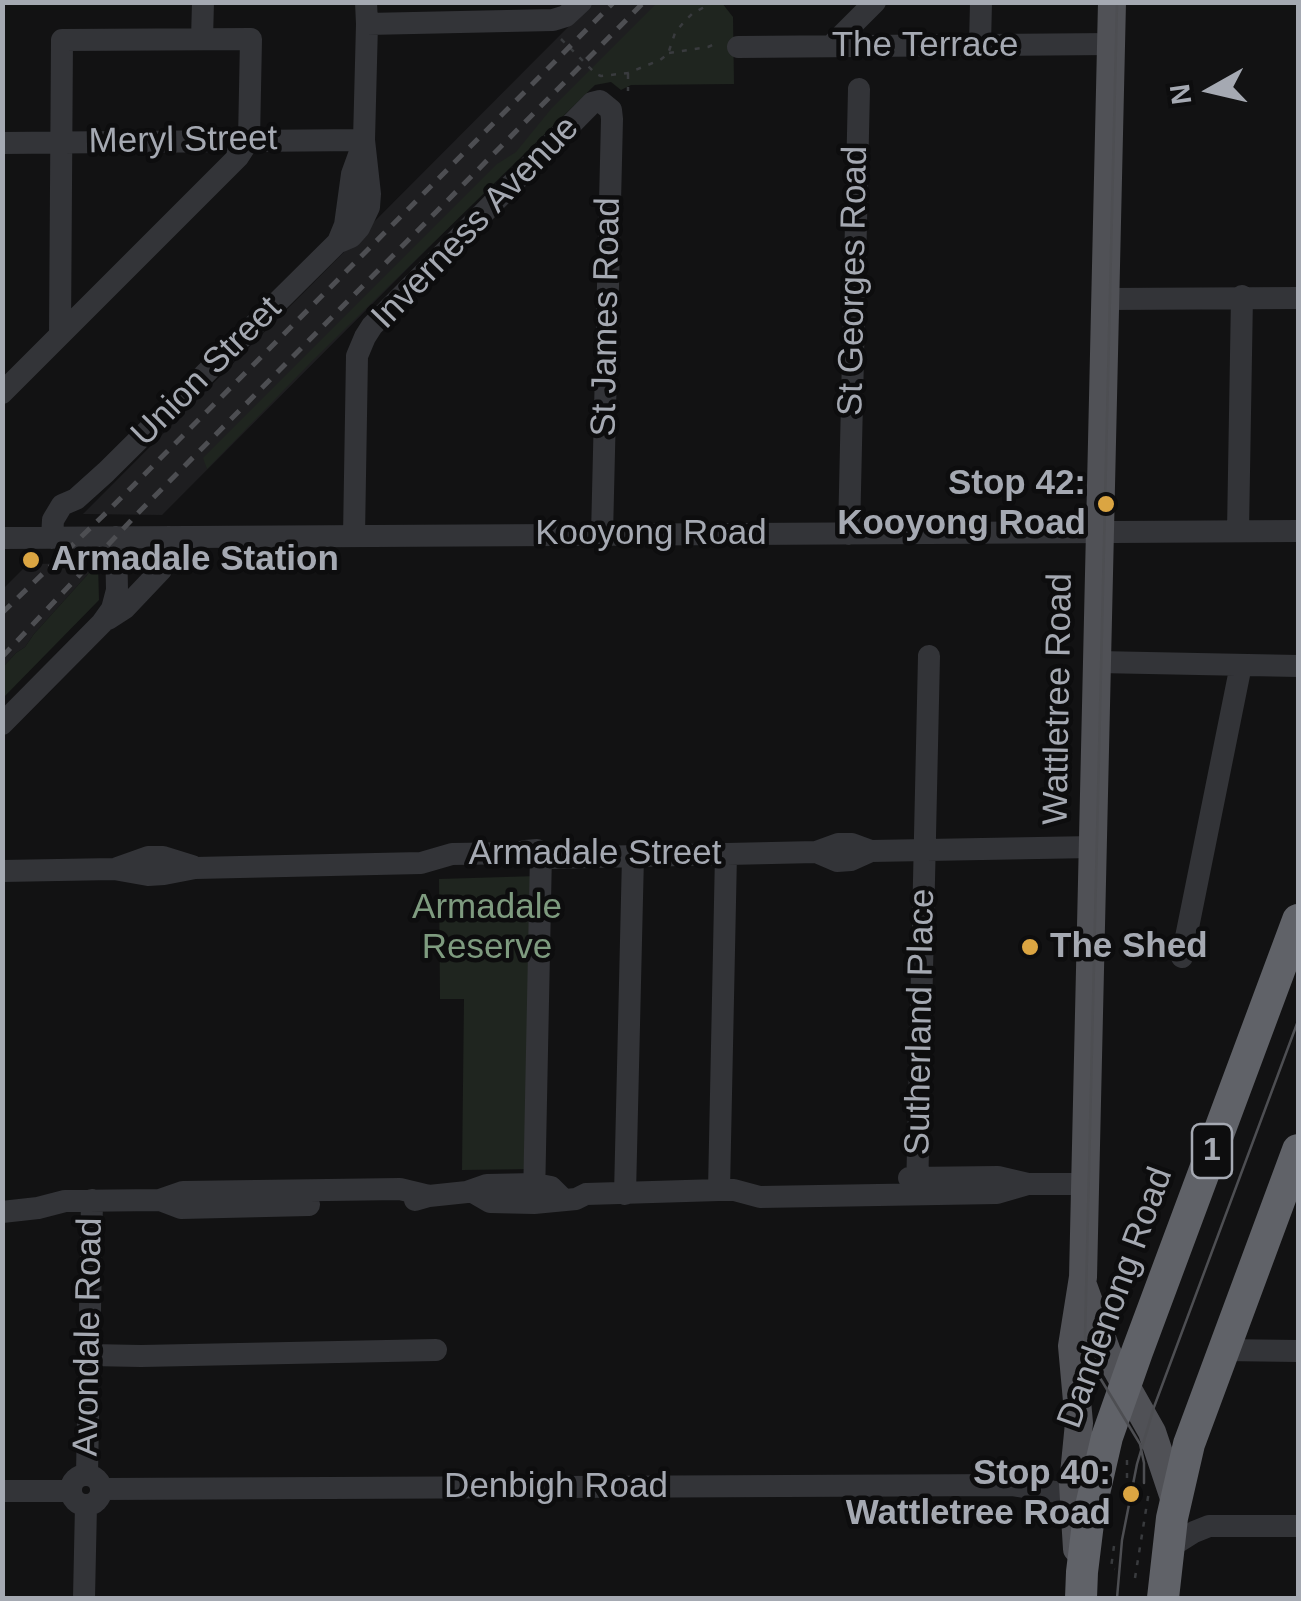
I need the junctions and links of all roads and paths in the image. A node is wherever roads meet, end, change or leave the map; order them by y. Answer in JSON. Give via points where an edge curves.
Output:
{"nodes":[{"id":1,"x":203,"y":2,"type":"edge"},
{"id":2,"x":581,"y":2,"type":"edge"},
{"id":3,"x":714,"y":2,"type":"edge"},
{"id":4,"x":875,"y":2,"type":"edge"},
{"id":5,"x":981,"y":2,"type":"edge"},
{"id":6,"x":1112,"y":2,"type":"edge"},
{"id":7,"x":368,"y":11,"type":"edge"},
{"id":8,"x":490,"y":12,"type":"edge"},
{"id":9,"x":558,"y":36,"type":"dead end"},
{"id":10,"x":202,"y":38,"type":"junction"},
{"id":11,"x":731,"y":43,"type":"joint"},
{"id":12,"x":1112,"y":44,"type":"junction"},
{"id":13,"x":832,"y":46,"type":"junction"},
{"id":14,"x":980,"y":46,"type":"junction"},
{"id":15,"x":668,"y":54,"type":"junction"},
{"id":16,"x":628,"y":73,"type":"junction"},
{"id":17,"x":598,"y":75,"type":"junction"},
{"id":18,"x":859,"y":89,"type":"dead end"},
{"id":19,"x":628,"y":90,"type":"dead end"},
{"id":20,"x":603,"y":92,"type":"junction"},
{"id":21,"x":249,"y":140,"type":"junction"},
{"id":22,"x":364,"y":140,"type":"junction"},
{"id":23,"x":60,"y":142,"type":"junction"},
{"id":24,"x":2,"y":143,"type":"edge"},
{"id":25,"x":1242,"y":296,"type":"junction"},
{"id":26,"x":1298,"y":298,"type":"edge"},
{"id":27,"x":1106,"y":299,"type":"junction"},
{"id":28,"x":60,"y":334,"type":"junction"},
{"id":29,"x":2,"y":393,"type":"edge"},
{"id":30,"x":1238,"y":531,"type":"junction"},
{"id":31,"x":1298,"y":531,"type":"edge"},
{"id":32,"x":1101,"y":532,"type":"junction"},
{"id":33,"x":848,"y":534,"type":"junction"},
{"id":34,"x":62,"y":535,"type":"junction"},
{"id":35,"x":602,"y":535,"type":"junction"},
{"id":36,"x":354,"y":536,"type":"junction"},
{"id":37,"x":168,"y":537,"type":"junction"},
{"id":38,"x":2,"y":538,"type":"edge"},
{"id":39,"x":118,"y":539,"type":"junction"},
{"id":40,"x":102,"y":624,"type":"junction"},
{"id":41,"x":929,"y":656,"type":"dead end"},
{"id":42,"x":1098,"y":662,"type":"junction"},
{"id":43,"x":1241,"y":665,"type":"junction"},
{"id":44,"x":1298,"y":666,"type":"edge"},
{"id":45,"x":2,"y":724,"type":"edge"},
{"id":46,"x":1093,"y":846,"type":"junction"},
{"id":47,"x":924,"y":850,"type":"junction"},
{"id":48,"x":540,"y":853,"type":"junction"},
{"id":49,"x":726,"y":854,"type":"junction"},
{"id":50,"x":633,"y":856,"type":"junction"},
{"id":51,"x":2,"y":870,"type":"edge"},
{"id":52,"x":1298,"y":920,"type":"edge"},
{"id":53,"x":1182,"y":957,"type":"dead end"},
{"id":54,"x":1298,"y":1150,"type":"edge"},
{"id":55,"x":1085,"y":1184,"type":"junction"},
{"id":56,"x":917,"y":1186,"type":"junction"},
{"id":57,"x":726,"y":1190,"type":"junction"},
{"id":58,"x":534,"y":1194,"type":"junction"},
{"id":59,"x":625,"y":1194,"type":"junction"},
{"id":60,"x":2,"y":1196,"type":"edge"},
{"id":61,"x":92,"y":1200,"type":"junction"},
{"id":62,"x":27,"y":1208,"type":"junction"},
{"id":63,"x":2,"y":1212,"type":"edge"},
{"id":64,"x":1083,"y":1276,"type":"junction"},
{"id":65,"x":436,"y":1350,"type":"dead end"},
{"id":66,"x":1223,"y":1350,"type":"junction"},
{"id":67,"x":1298,"y":1351,"type":"edge"},
{"id":68,"x":90,"y":1354,"type":"junction"},
{"id":69,"x":1126,"y":1384,"type":"junction"},
{"id":70,"x":1077,"y":1442,"type":"junction"},
{"id":71,"x":1125,"y":1450,"type":"dead end"},
{"id":72,"x":1011,"y":1484,"type":"junction"},
{"id":73,"x":86,"y":1490,"type":"junction"},
{"id":74,"x":2,"y":1491,"type":"edge"},
{"id":75,"x":1127,"y":1491,"type":"dead end"},
{"id":76,"x":1166,"y":1499,"type":"junction"},
{"id":77,"x":1073,"y":1504,"type":"junction"},
{"id":78,"x":1209,"y":1526,"type":"junction"},
{"id":79,"x":1298,"y":1526,"type":"edge"},
{"id":80,"x":1114,"y":1546,"type":"dead end"},
{"id":81,"x":1167,"y":1549,"type":"junction"},
{"id":82,"x":1115,"y":1568,"type":"dead end"},
{"id":83,"x":1135,"y":1578,"type":"dead end"},
{"id":84,"x":1081,"y":1597,"type":"edge"},
{"id":85,"x":84,"y":1598,"type":"edge"},
{"id":86,"x":1163,"y":1598,"type":"edge"}],
"edges":[{"from":1,"to":10,"type":"street"},
{"from":2,"to":8,"type":"street","via":[[553,20]]},
{"from":3,"to":15,"type":"path","via":[[683,23]]},
{"from":4,"to":13,"type":"street"},
{"from":5,"to":14,"type":"street"},
{"from":6,"to":12,"type":"main road","name":"Wattletree Road"},
{"from":7,"to":8,"type":"street"},
{"from":7,"to":22,"type":"street","name":"Union Street"},
{"from":9,"to":17,"type":"path"},
{"from":10,"to":21,"type":"street","via":[[251,39]]},
{"from":10,"to":23,"type":"street","via":[[62,40]]},
{"from":11,"to":13,"type":"street","name":"The Terrace"},
{"from":11,"to":15,"type":"path"},
{"from":12,"to":14,"type":"street","name":"The Terrace"},
{"from":12,"to":27,"type":"main road","name":"Wattletree Road"},
{"from":13,"to":14,"type":"street","name":"The Terrace"},
{"from":15,"to":16,"type":"path"},
{"from":16,"to":17,"type":"path"},
{"from":16,"to":19,"type":"path"},
{"from":17,"to":20,"type":"path"},
{"from":18,"to":33,"type":"street","name":"St Georges Road"},
{"from":20,"to":35,"type":"street","name":"St James Road","via":[[612,119]]},
{"from":20,"to":36,"type":"street","name":"Inverness Avenue","via":[[365,336],[357,356]]},
{"from":21,"to":22,"type":"street","name":"Meryl Street"},
{"from":21,"to":23,"type":"street","name":"Meryl Street"},
{"from":21,"to":28,"type":"street","via":[[232,165]]},
{"from":22,"to":34,"type":"street","name":"Union Street","via":[[337,243],[106,472],[57,509],[53,520]]},
{"from":23,"to":24,"type":"street","name":"Meryl Street"},
{"from":23,"to":28,"type":"street"},
{"from":25,"to":26,"type":"street"},
{"from":25,"to":27,"type":"street"},
{"from":25,"to":30,"type":"street"},
{"from":27,"to":32,"type":"main road","name":"Wattletree Road"},
{"from":28,"to":29,"type":"street"},
{"from":30,"to":31,"type":"street","name":"Kooyong Road"},
{"from":30,"to":32,"type":"street","name":"Kooyong Road"},
{"from":32,"to":33,"type":"street","name":"Kooyong Road"},
{"from":32,"to":42,"type":"main road","name":"Wattletree Road"},
{"from":33,"to":35,"type":"street","name":"Kooyong Road"},
{"from":34,"to":38,"type":"street","name":"Kooyong Road"},
{"from":34,"to":39,"type":"street","name":"Kooyong Road"},
{"from":35,"to":36,"type":"street","name":"Kooyong Road"},
{"from":36,"to":37,"type":"street","name":"Kooyong Road"},
{"from":37,"to":39,"type":"street","name":"Kooyong Road"},
{"from":37,"to":40,"type":"street","via":[[161,570]]},
{"from":39,"to":40,"type":"street","via":[[116,596]]},
{"from":40,"to":45,"type":"street"},
{"from":41,"to":47,"type":"street","name":"Sutherland Place"},
{"from":42,"to":43,"type":"street"},
{"from":42,"to":46,"type":"main road","name":"Wattletree Road"},
{"from":43,"to":44,"type":"street"},
{"from":43,"to":53,"type":"street"},
{"from":46,"to":47,"type":"street","name":"Armadale Street"},
{"from":46,"to":55,"type":"main road","name":"Wattletree Road"},
{"from":47,"to":49,"type":"street","name":"Armadale Street","via":[[838,844],[816,852]]},
{"from":47,"to":56,"type":"street","name":"Sutherland Place"},
{"from":48,"to":50,"type":"street","name":"Armadale Street"},
{"from":48,"to":51,"type":"street","name":"Armadale Street","via":[[195,868],[163,857],[114,869]]},
{"from":48,"to":58,"type":"street"},
{"from":49,"to":50,"type":"street","name":"Armadale Street"},
{"from":49,"to":57,"type":"street"},
{"from":50,"to":59,"type":"street"},
{"from":52,"to":69,"type":"highway","name":"Dandenong Road","number":"1"},
{"from":54,"to":66,"type":"highway","number":"1"},
{"from":55,"to":56,"type":"street","via":[[1028,1184],[997,1193]]},
{"from":55,"to":64,"type":"main road","name":"Wattletree Road"},
{"from":56,"to":57,"type":"street","via":[[760,1197]]},
{"from":57,"to":59,"type":"street"},
{"from":58,"to":59,"type":"street","via":[[554,1189],[564,1200]]},
{"from":58,"to":61,"type":"street","via":[[486,1185],[429,1196],[400,1189]]},
{"from":60,"to":62,"type":"street"},
{"from":61,"to":62,"type":"street"},
{"from":61,"to":68,"type":"street","name":"Avondale Road"},
{"from":62,"to":63,"type":"street"},
{"from":64,"to":69,"type":"main road","name":"Wattletree Road","via":[[1104,1346]]},
{"from":64,"to":70,"type":"main road","name":"Wattletree Road","via":[[1072,1352]]},
{"from":65,"to":68,"type":"street"},
{"from":66,"to":67,"type":"street"},
{"from":66,"to":76,"type":"highway","number":"1"},
{"from":68,"to":73,"type":"street","name":"Avondale Road"},
{"from":69,"to":76,"type":"main road","name":"Wattletree Road","via":[[1154,1438]]},
{"from":69,"to":84,"type":"highway","name":"Dandenong Road","number":"1","via":[[1097,1478]]},
{"from":70,"to":72,"type":"street","name":"Denbigh Road","via":[[1064,1469]]},
{"from":70,"to":77,"type":"main road","name":"Wattletree Road"},
{"from":71,"to":75,"type":"path"},
{"from":72,"to":73,"type":"street","name":"Denbigh Road"},
{"from":72,"to":77,"type":"street","name":"Denbigh Road","via":[[1056,1492]]},
{"from":73,"to":74,"type":"street","name":"Denbigh Road"},
{"from":73,"to":85,"type":"street","name":"Avondale Road"},
{"from":76,"to":78,"type":"street"},
{"from":76,"to":81,"type":"highway","number":"1"},
{"from":76,"to":83,"type":"path"},
{"from":77,"to":84,"type":"main road","name":"Wattletree Road"},
{"from":78,"to":79,"type":"street"},
{"from":78,"to":81,"type":"street"},
{"from":80,"to":82,"type":"path"},
{"from":81,"to":86,"type":"highway","number":"1"}]}
